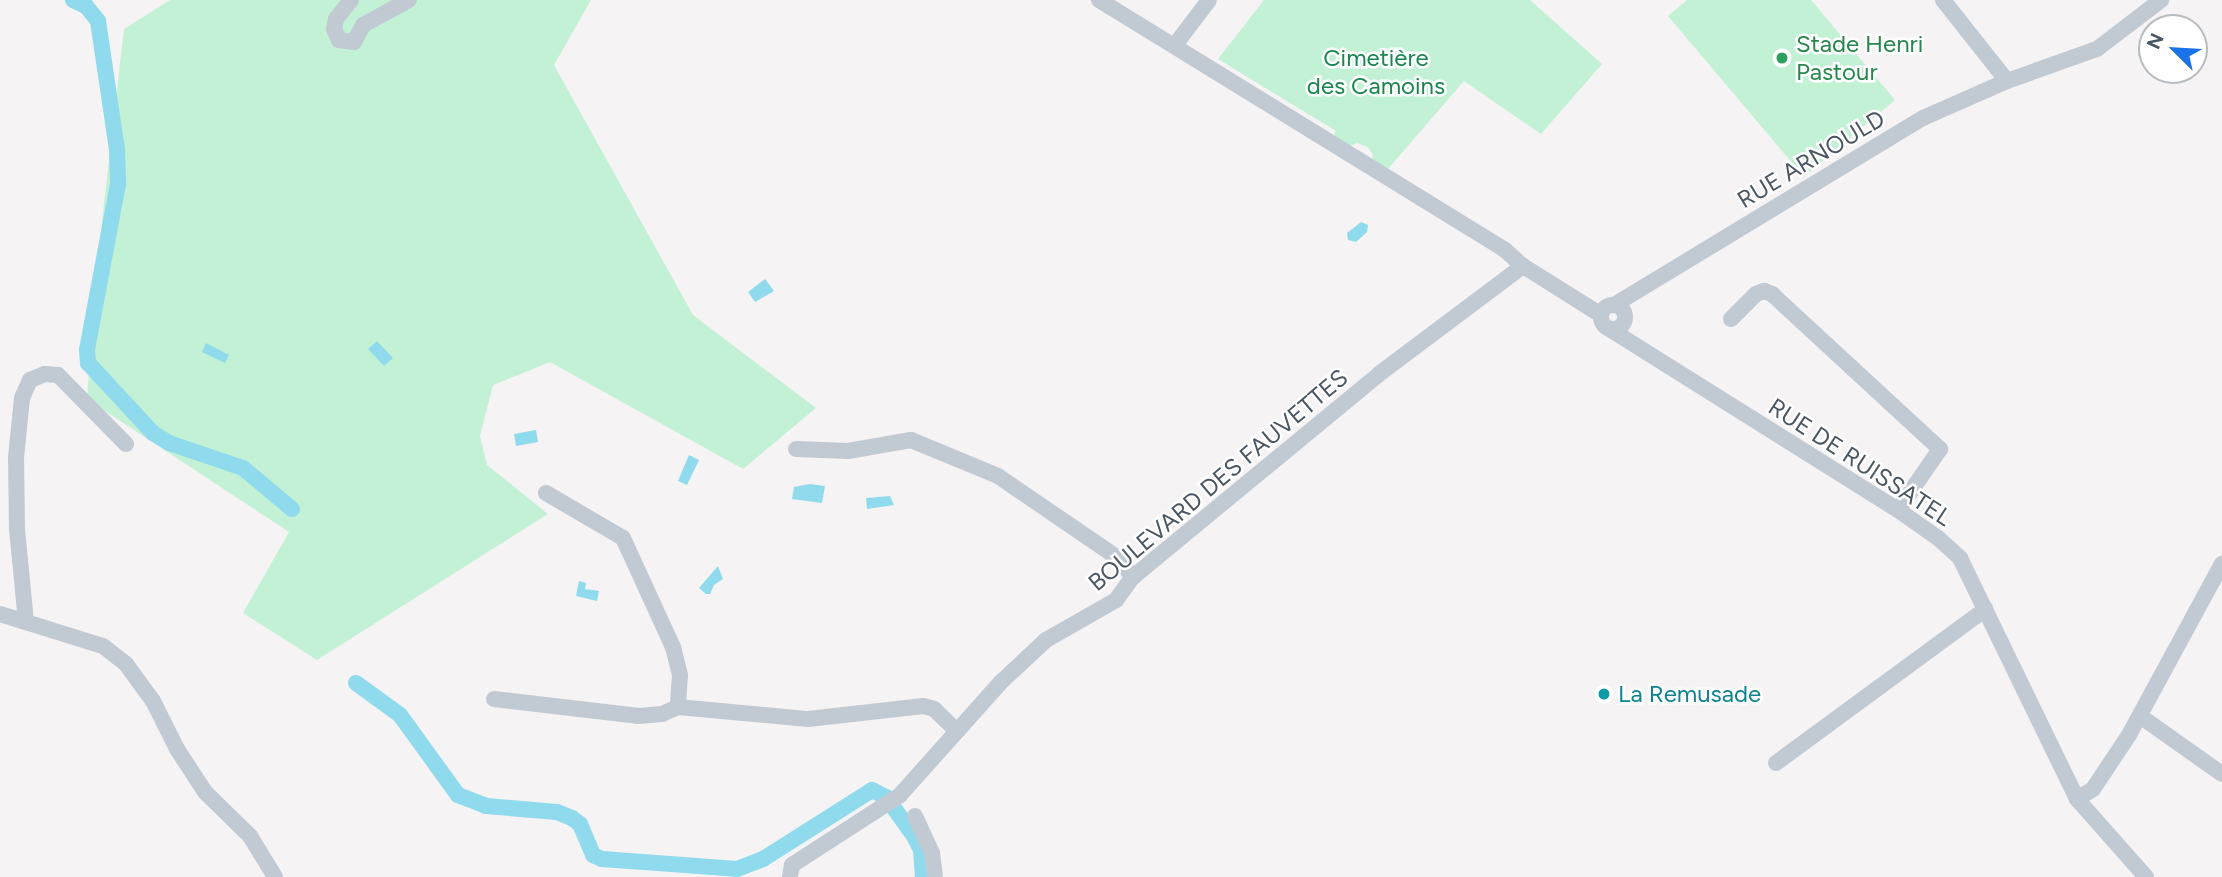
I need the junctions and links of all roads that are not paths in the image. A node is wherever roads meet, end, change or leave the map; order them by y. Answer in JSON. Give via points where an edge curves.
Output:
{"nodes":[{"id":1,"x":351,"y":0,"type":"edge"},
{"id":2,"x":410,"y":0,"type":"edge"},
{"id":3,"x":1099,"y":0,"type":"edge"},
{"id":4,"x":1209,"y":0,"type":"edge"},
{"id":5,"x":1943,"y":0,"type":"edge"},
{"id":6,"x":2161,"y":0,"type":"edge"},
{"id":7,"x":1175,"y":46,"type":"junction"},
{"id":8,"x":2007,"y":81,"type":"junction"},
{"id":9,"x":1523,"y":266,"type":"junction"},
{"id":10,"x":1615,"y":318,"type":"junction"},
{"id":11,"x":1731,"y":319,"type":"dead end"},
{"id":12,"x":126,"y":444,"type":"dead end"},
{"id":13,"x":796,"y":449,"type":"dead end"},
{"id":14,"x":546,"y":493,"type":"dead end"},
{"id":15,"x":1898,"y":510,"type":"junction"},
{"id":16,"x":2222,"y":564,"type":"edge"},
{"id":17,"x":1133,"y":577,"type":"junction"},
{"id":18,"x":1986,"y":608,"type":"junction"},
{"id":19,"x":0,"y":614,"type":"edge"},
{"id":20,"x":26,"y":622,"type":"junction"},
{"id":21,"x":494,"y":699,"type":"dead end"},
{"id":22,"x":678,"y":707,"type":"junction"},
{"id":23,"x":2140,"y":716,"type":"junction"},
{"id":24,"x":957,"y":731,"type":"junction"},
{"id":25,"x":1776,"y":763,"type":"dead end"},
{"id":26,"x":2222,"y":774,"type":"edge"},
{"id":27,"x":2077,"y":799,"type":"junction"},
{"id":28,"x":915,"y":816,"type":"dead end"},
{"id":29,"x":275,"y":877,"type":"edge"},
{"id":30,"x":790,"y":877,"type":"edge"},
{"id":31,"x":935,"y":877,"type":"edge"},
{"id":32,"x":2146,"y":877,"type":"edge"}],
"edges":[{"from":1,"to":2,"type":"street","via":[[334,29],[339,40],[354,42],[363,25]]},
{"from":3,"to":7,"type":"street"},
{"from":4,"to":7,"type":"street"},
{"from":5,"to":8,"type":"street"},
{"from":6,"to":8,"type":"street","name":"RUE ARNOULD","via":[[2097,49]]},
{"from":7,"to":9,"type":"street","via":[[1505,250]]},
{"from":8,"to":10,"type":"street","name":"RUE ARNOULD","via":[[1923,118],[1638,291]]},
{"from":9,"to":10,"type":"street"},
{"from":9,"to":17,"type":"street","name":"BOULEVARD DES FAUVETTES","via":[[1389,366]]},
{"from":10,"to":15,"type":"street","name":"RUE DE RUISSATEL","via":[[1632,341]]},
{"from":11,"to":15,"type":"street","via":[[1756,295],[1772,294],[1940,449]]},
{"from":12,"to":20,"type":"street","via":[[58,375],[30,380],[22,398],[16,458]]},
{"from":13,"to":17,"type":"street","via":[[848,451],[911,440],[998,476],[1115,556]]},
{"from":14,"to":22,"type":"street","via":[[623,538],[673,647],[680,675]]},
{"from":15,"to":18,"type":"street","name":"RUE DE RUISSATEL","via":[[1960,558]]},
{"from":16,"to":23,"type":"street"},
{"from":17,"to":24,"type":"street","name":"BOULEVARD DES FAUVETTES","via":[[1116,600],[1046,640]]},
{"from":18,"to":25,"type":"street"},
{"from":18,"to":27,"type":"street","name":"RUE DE RUISSATEL"},
{"from":19,"to":20,"type":"street"},
{"from":20,"to":29,"type":"street","via":[[103,646],[126,664],[153,701],[205,792],[250,836]]},
{"from":21,"to":22,"type":"street","via":[[639,716]]},
{"from":22,"to":24,"type":"street","via":[[808,719],[923,706],[934,709]]},
{"from":23,"to":26,"type":"street"},
{"from":23,"to":27,"type":"street","via":[[2105,774]]},
{"from":24,"to":30,"type":"street","name":"BOULEVARD DES FAUVETTES","via":[[900,795],[792,865]]},
{"from":27,"to":32,"type":"street","name":"RUE DE RUISSATEL"},
{"from":28,"to":31,"type":"street","via":[[932,853]]}]}
